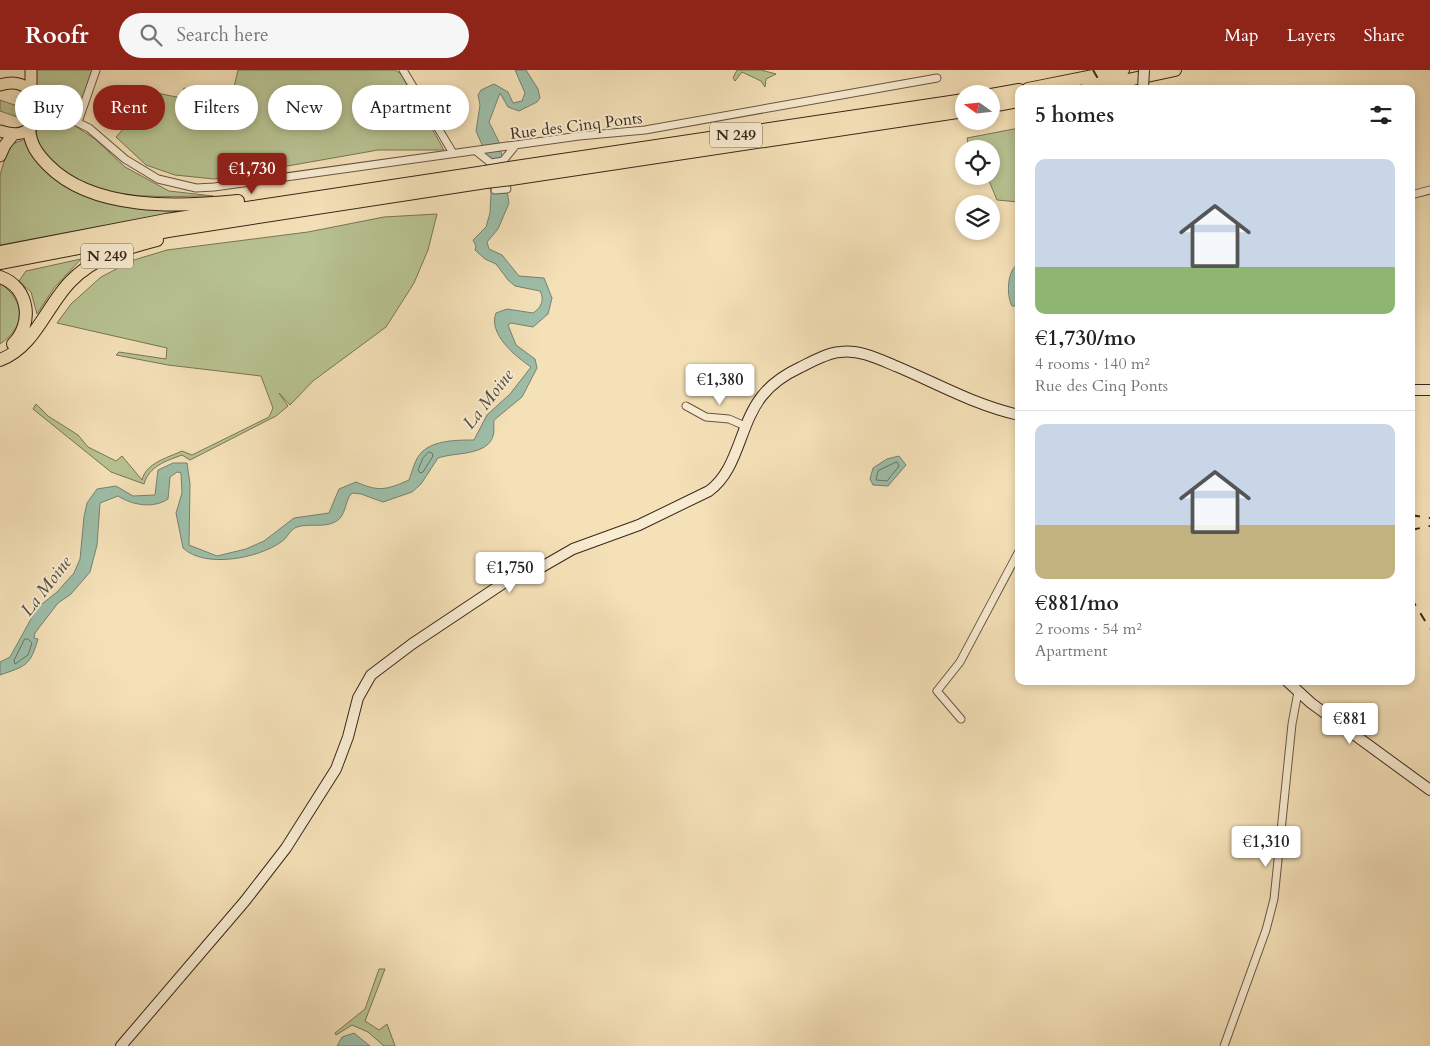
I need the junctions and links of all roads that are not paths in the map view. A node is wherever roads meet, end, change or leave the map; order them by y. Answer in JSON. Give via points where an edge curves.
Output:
{"nodes":[{"id":1,"x":31,"y":70,"type":"edge"},
{"id":2,"x":96,"y":70,"type":"edge"},
{"id":3,"x":403,"y":70,"type":"edge"},
{"id":4,"x":1123,"y":70,"type":"edge"},
{"id":5,"x":1144,"y":70,"type":"edge"},
{"id":6,"x":1174,"y":70,"type":"edge"},
{"id":7,"x":17,"y":73,"type":"dead end"},
{"id":8,"x":938,"y":78,"type":"dead end"},
{"id":9,"x":4,"y":83,"type":"edge"},
{"id":10,"x":24,"y":85,"type":"edge"},
{"id":11,"x":31,"y":85,"type":"edge"},
{"id":12,"x":1048,"y":85,"type":"edge"},
{"id":13,"x":1105,"y":85,"type":"edge"},
{"id":14,"x":1143,"y":85,"type":"edge"},
{"id":15,"x":1015,"y":91,"type":"edge"},
{"id":16,"x":1000,"y":93,"type":"edge"},
{"id":17,"x":955,"y":101,"type":"edge"},
{"id":18,"x":1015,"y":102,"type":"edge"},
{"id":19,"x":1000,"y":104,"type":"edge"},
{"id":20,"x":83,"y":108,"type":"edge"},
{"id":21,"x":955,"y":112,"type":"edge"},
{"id":22,"x":83,"y":126,"type":"edge"},
{"id":23,"x":21,"y":130,"type":"edge"},
{"id":24,"x":33,"y":130,"type":"edge"},
{"id":25,"x":0,"y":131,"type":"edge"},
{"id":26,"x":13,"y":134,"type":"junction"},
{"id":27,"x":518,"y":146,"type":"junction"},
{"id":28,"x":473,"y":151,"type":"junction"},
{"id":29,"x":453,"y":153,"type":"junction"},
{"id":30,"x":0,"y":156,"type":"edge"},
{"id":31,"x":507,"y":174,"type":"junction"},
{"id":32,"x":489,"y":177,"type":"junction"},
{"id":33,"x":1430,"y":190,"type":"edge"},
{"id":34,"x":1415,"y":194,"type":"edge"},
{"id":35,"x":292,"y":200,"type":"junction"},
{"id":36,"x":253,"y":217,"type":"junction"},
{"id":37,"x":0,"y":252,"type":"edge"},
{"id":38,"x":0,"y":263,"type":"edge"},
{"id":39,"x":0,"y":277,"type":"edge"},
{"id":40,"x":0,"y":350,"type":"edge"},
{"id":41,"x":0,"y":360,"type":"edge"},
{"id":42,"x":1415,"y":390,"type":"edge"},
{"id":43,"x":1430,"y":390,"type":"edge"},
{"id":44,"x":686,"y":406,"type":"dead end"},
{"id":45,"x":1015,"y":414,"type":"edge"},
{"id":46,"x":745,"y":426,"type":"junction"},
{"id":47,"x":1015,"y":559,"type":"edge"},
{"id":48,"x":1291,"y":685,"type":"edge"},
{"id":49,"x":1298,"y":692,"type":"junction"},
{"id":50,"x":961,"y":719,"type":"dead end"},
{"id":51,"x":1430,"y":790,"type":"edge"},
{"id":52,"x":121,"y":1046,"type":"edge"},
{"id":53,"x":1224,"y":1046,"type":"edge"}],
"edges":[{"from":1,"to":11,"type":"main road"},
{"from":2,"to":20,"type":"street"},
{"from":3,"to":29,"type":"street"},
{"from":4,"to":12,"type":"highway"},
{"from":5,"to":14,"type":"street","bridge":true},
{"from":6,"to":13,"type":"highway"},
{"from":7,"to":9,"type":"main road"},
{"from":8,"to":27,"type":"street","name":"Rue des Cinq Ponts","via":[[664,128]]},
{"from":9,"to":10,"type":"main road"},
{"from":15,"to":16,"type":"highway"},
{"from":17,"to":31,"type":"highway","number":"N 249"},
{"from":18,"to":19,"type":"highway"},
{"from":21,"to":31,"type":"highway","number":"N 249"},
{"from":22,"to":29,"type":"street","name":"Rue des Cinq Ponts","via":[[139,169],[158,179],[196,188],[238,186]]},
{"from":23,"to":26,"type":"main road"},
{"from":24,"to":35,"type":"highway","number":"N 249","via":[[33,146],[50,168],[76,186],[100,194],[137,202],[171,204],[284,196]]},
{"from":25,"to":26,"type":"main road"},
{"from":26,"to":30,"type":"main road"},
{"from":27,"to":28,"type":"street","name":"Rue des Cinq Ponts"},
{"from":27,"to":31,"type":"street"},
{"from":28,"to":29,"type":"street","name":"Rue des Cinq Ponts"},
{"from":28,"to":32,"type":"street"},
{"from":31,"to":32,"type":"highway","number":"N 249","bridge":true},
{"from":31,"to":32,"type":"street"},
{"from":32,"to":35,"type":"highway","number":"N 249"},
{"from":32,"to":36,"type":"highway","number":"N 249"},
{"from":33,"to":34,"type":"street"},
{"from":35,"to":37,"type":"highway","number":"N 249"},
{"from":36,"to":38,"type":"highway","number":"N 249"},
{"from":36,"to":41,"type":"highway","number":"N 249","via":[[247,222],[120,250],[101,259],[72,279],[26,342]]},
{"from":39,"to":40,"type":"highway","via":[[18,289],[27,318],[20,337]]},
{"from":42,"to":43,"type":"street"},
{"from":44,"to":46,"type":"street","via":[[706,417],[729,419]]},
{"from":45,"to":46,"type":"street","via":[[870,356],[841,351],[809,363],[777,381],[758,401]]},
{"from":46,"to":52,"type":"street","via":[[728,470],[718,485],[709,491],[639,525],[580,546],[540,568],[505,582],[371,675],[358,698],[336,769],[286,848]]},
{"from":47,"to":50,"type":"street","via":[[960,662],[937,691]]},
{"from":48,"to":49,"type":"street"},
{"from":49,"to":51,"type":"street"},
{"from":49,"to":53,"type":"street","via":[[1274,899]]}]}
